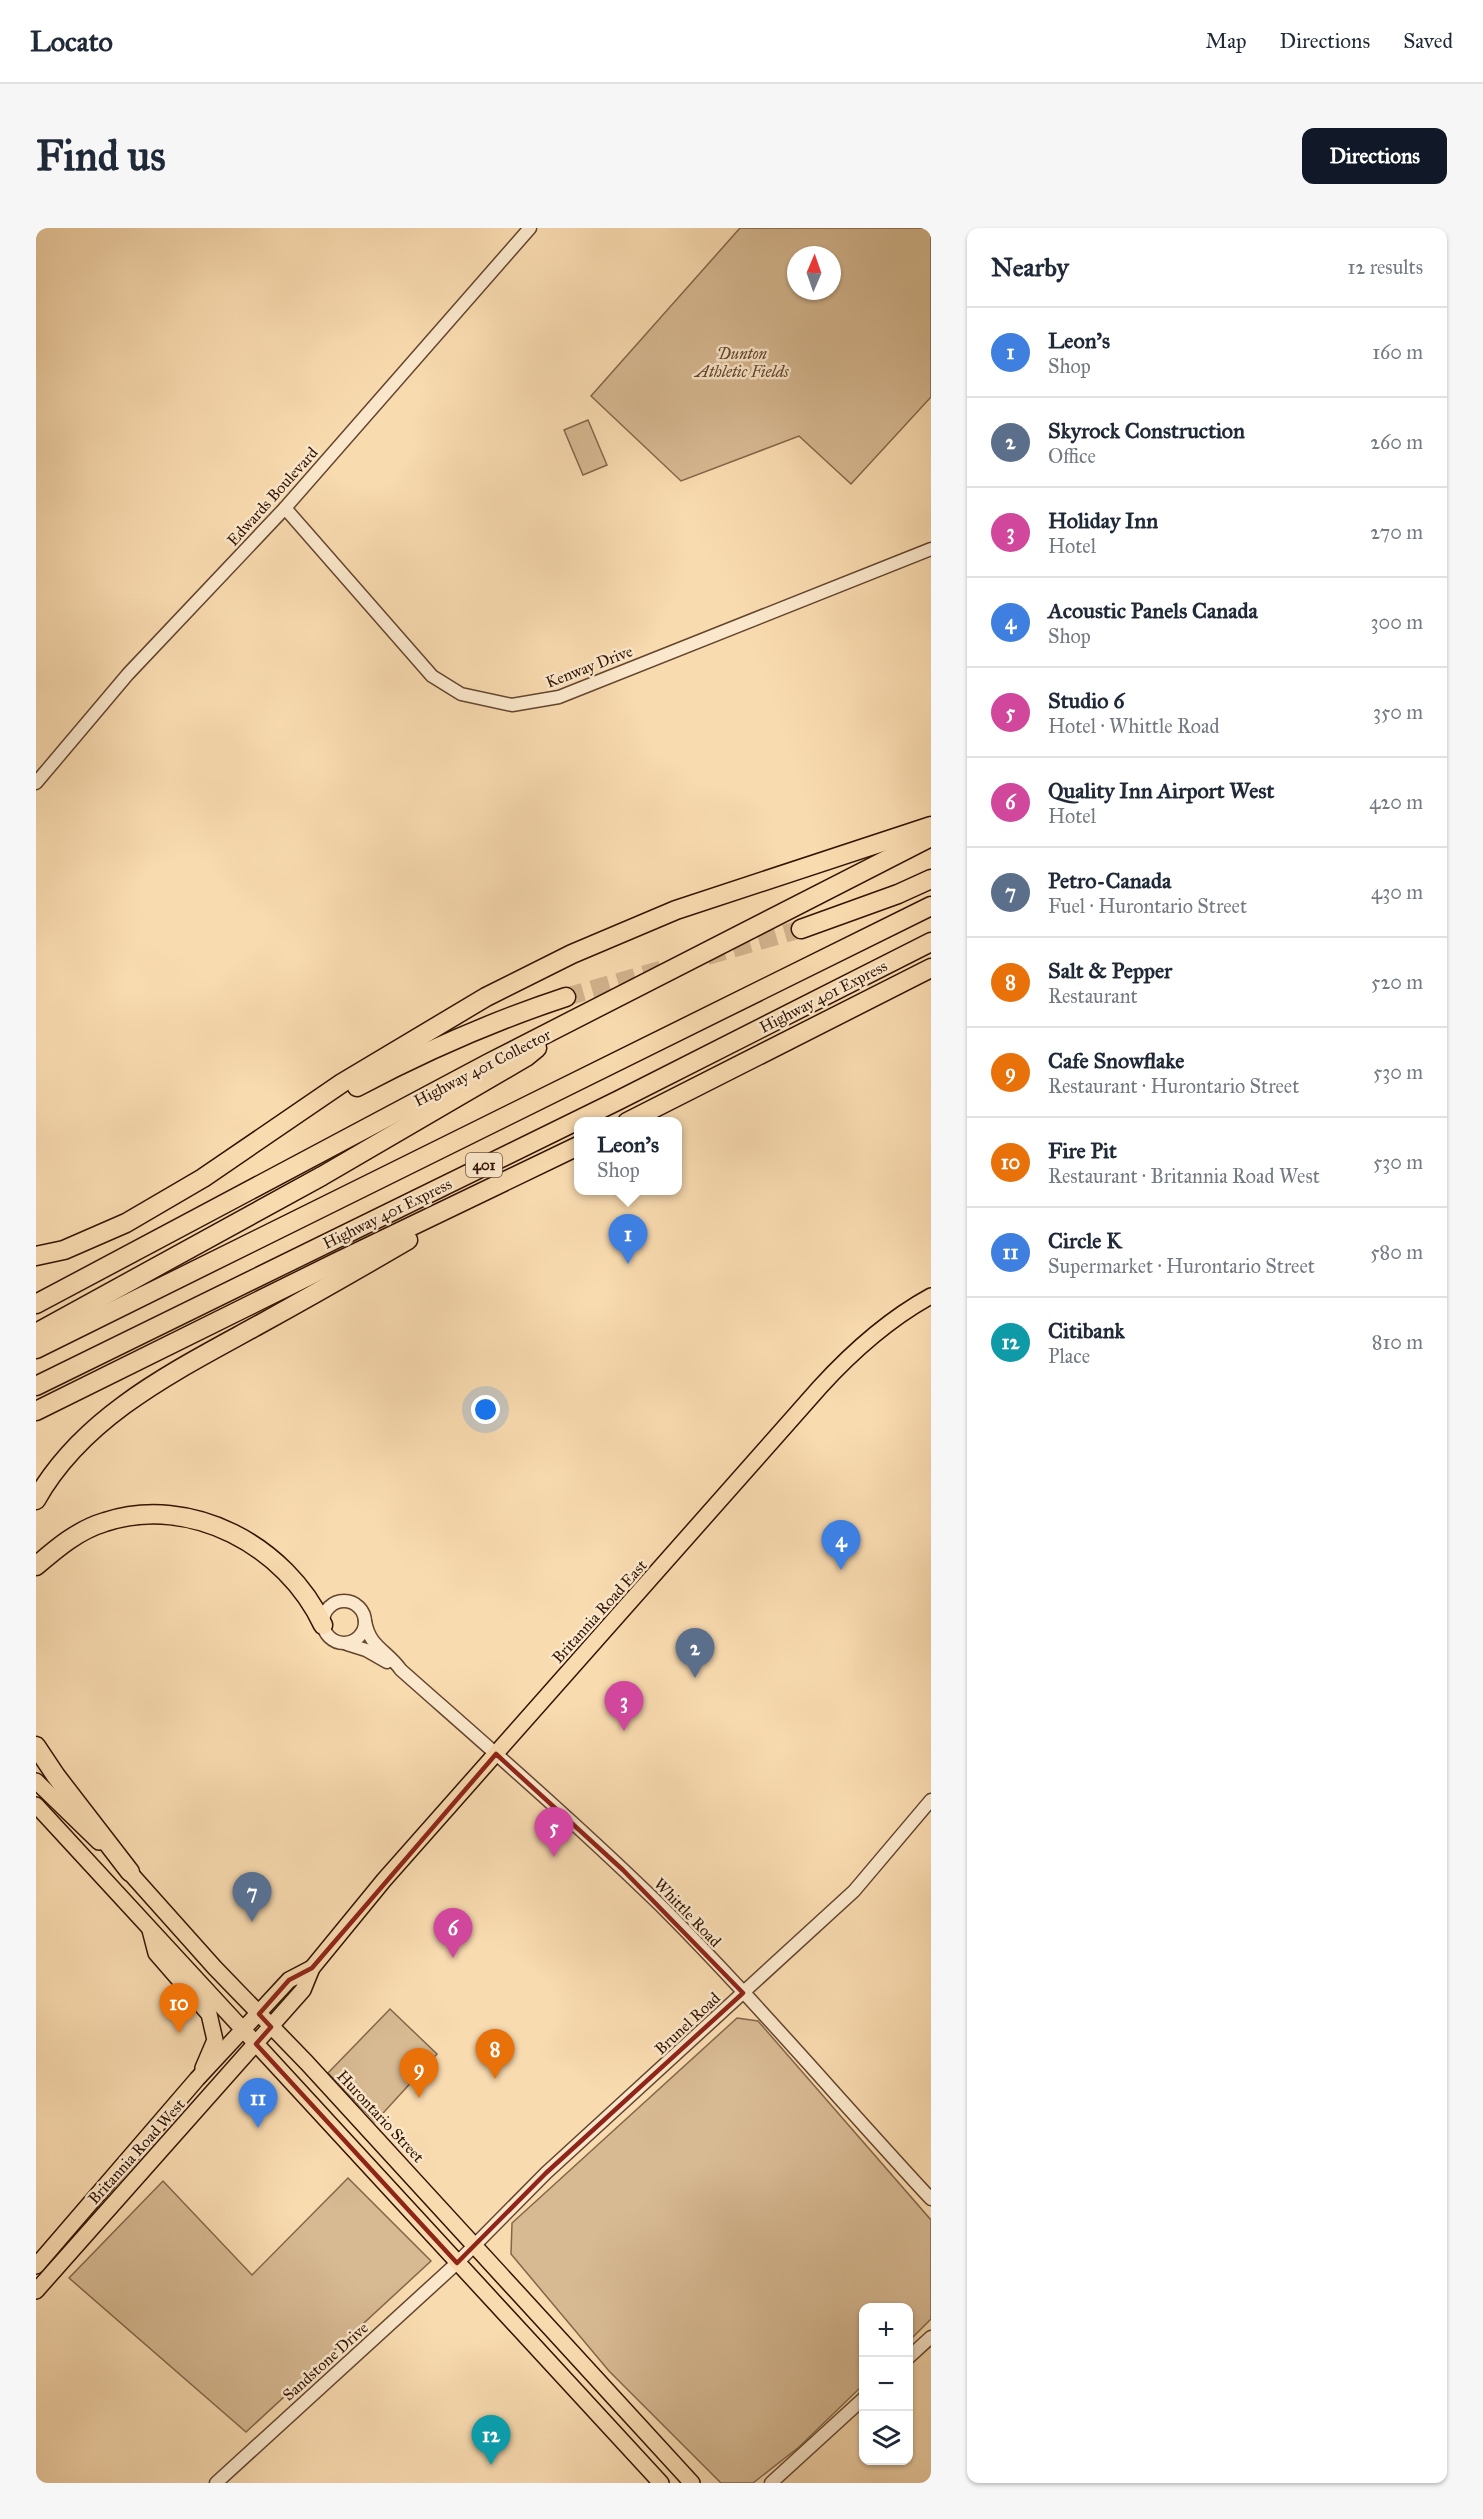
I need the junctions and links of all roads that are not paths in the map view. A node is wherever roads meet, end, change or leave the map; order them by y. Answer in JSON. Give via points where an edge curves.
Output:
{"nodes":[{"id":1,"x":530,"y":228,"type":"edge"},
{"id":2,"x":285,"y":508,"type":"junction"},
{"id":3,"x":931,"y":549,"type":"edge"},
{"id":4,"x":36,"y":783,"type":"edge"},
{"id":5,"x":931,"y":826,"type":"edge"},
{"id":6,"x":931,"y":837,"type":"edge"},
{"id":7,"x":931,"y":879,"type":"edge"},
{"id":8,"x":931,"y":906,"type":"edge"},
{"id":9,"x":801,"y":930,"type":"tunnel mouth"},
{"id":10,"x":931,"y":942,"type":"edge"},
{"id":11,"x":931,"y":968,"type":"edge"},
{"id":12,"x":566,"y":997,"type":"tunnel mouth"},
{"id":13,"x":561,"y":1027,"type":"junction"},
{"id":14,"x":584,"y":1117,"type":"edge"},
{"id":15,"x":637,"y":1117,"type":"edge"},
{"id":16,"x":574,"y":1122,"type":"edge"},
{"id":17,"x":270,"y":1133,"type":"junction"},
{"id":18,"x":574,"y":1148,"type":"edge"},
{"id":19,"x":523,"y":1173,"type":"junction"},
{"id":20,"x":36,"y":1256,"type":"edge"},
{"id":21,"x":931,"y":1296,"type":"edge"},
{"id":22,"x":36,"y":1304,"type":"edge"},
{"id":23,"x":36,"y":1333,"type":"edge"},
{"id":24,"x":36,"y":1349,"type":"edge"},
{"id":25,"x":36,"y":1386,"type":"edge"},
{"id":26,"x":36,"y":1412,"type":"edge"},
{"id":27,"x":36,"y":1500,"type":"edge"},
{"id":28,"x":36,"y":1566,"type":"edge"},
{"id":29,"x":365,"y":1621,"type":"junction"},
{"id":30,"x":323,"y":1625,"type":"junction"},
{"id":31,"x":347,"y":1644,"type":"junction"},
{"id":32,"x":401,"y":1670,"type":"junction"},
{"id":33,"x":36,"y":1746,"type":"edge"},
{"id":34,"x":496,"y":1754,"type":"junction"},
{"id":35,"x":36,"y":1781,"type":"edge"},
{"id":36,"x":931,"y":1800,"type":"edge"},
{"id":37,"x":36,"y":1805,"type":"edge"},
{"id":38,"x":130,"y":1872,"type":"junction"},
{"id":39,"x":150,"y":1927,"type":"junction"},
{"id":40,"x":312,"y":1968,"type":"junction"},
{"id":41,"x":743,"y":1993,"type":"junction"},
{"id":42,"x":251,"y":2023,"type":"junction"},
{"id":43,"x":264,"y":2035,"type":"junction"},
{"id":44,"x":197,"y":2079,"type":"junction"},
{"id":45,"x":931,"y":2199,"type":"edge"},
{"id":46,"x":475,"y":2245,"type":"junction"},
{"id":47,"x":457,"y":2263,"type":"junction"},
{"id":48,"x":36,"y":2266,"type":"edge"},
{"id":49,"x":36,"y":2291,"type":"edge"},
{"id":50,"x":931,"y":2337,"type":"edge"},
{"id":51,"x":910,"y":2357,"type":"edge"},
{"id":52,"x":859,"y":2403,"type":"edge"},
{"id":53,"x":216,"y":2483,"type":"edge"},
{"id":54,"x":661,"y":2483,"type":"edge"},
{"id":55,"x":692,"y":2483,"type":"edge"},
{"id":56,"x":771,"y":2483,"type":"edge"}],
"edges":[{"from":1,"to":2,"type":"street","name":"Edwards Boulevard"},
{"from":2,"to":3,"type":"street","name":"Kenway Drive","via":[[432,676],[461,694],[512,705],[559,697]]},
{"from":2,"to":4,"type":"street","name":"Edwards Boulevard","via":[[128,674]]},
{"from":5,"to":17,"type":"highway","via":[[676,910],[572,954],[486,997],[383,1058]]},
{"from":6,"to":13,"type":"highway","name":"Highway 401 Collector"},
{"from":7,"to":9,"type":"highway"},
{"from":8,"to":24,"type":"highway","name":"Highway 401 Express","number":"401"},
{"from":10,"to":14,"type":"highway","name":"Highway 401 Express","number":"401"},
{"from":11,"to":15,"type":"highway"},
{"from":12,"to":17,"type":"highway","via":[[437,1046]]},
{"from":13,"to":22,"type":"highway","name":"Highway 401 Collector"},
{"from":13,"to":23,"type":"highway","via":[[526,1058],[322,1176]]},
{"from":16,"to":25,"type":"highway","name":"Highway 401 Express","number":"401"},
{"from":17,"to":20,"type":"highway","via":[[126,1223],[64,1251]]},
{"from":18,"to":19,"type":"highway","number":"401"},
{"from":19,"to":26,"type":"highway","number":"401"},
{"from":19,"to":27,"type":"highway","via":[[127,1403],[65,1457]]},
{"from":21,"to":34,"type":"main road","name":"Britannia Road East","via":[[891,1322],[838,1367]]},
{"from":28,"to":30,"type":"highway","via":[[66,1541],[105,1522],[157,1514],[197,1519],[231,1532],[272,1561],[303,1589]]},
{"from":29,"to":30,"type":"street","via":[[361,1608],[342,1601],[329,1607]]},
{"from":29,"to":31,"type":"street","via":[[360,1636]]},
{"from":29,"to":32,"type":"street","name":"Whittle Road","via":[[368,1636]]},
{"from":30,"to":31,"type":"street","via":[[330,1638]]},
{"from":31,"to":32,"type":"street","name":"Whittle Road"},
{"from":32,"to":34,"type":"street","name":"Whittle Road"},
{"from":33,"to":38,"type":"highway"},
{"from":34,"to":40,"type":"main road","name":"Britannia Road East"},
{"from":34,"to":41,"type":"street","name":"Whittle Road","via":[[623,1870]]},
{"from":35,"to":38,"type":"main road","name":"Hurontario Street"},
{"from":36,"to":41,"type":"street","name":"Brunel Road","via":[[854,1891]]},
{"from":37,"to":39,"type":"main road","name":"Hurontario Street"},
{"from":38,"to":42,"type":"main road","name":"Hurontario Street"},
{"from":39,"to":42,"type":"main road","name":"Hurontario Street"},
{"from":39,"to":44,"type":"main road","via":[[156,1953],[209,2014],[214,2026],[215,2040]]},
{"from":40,"to":42,"type":"main road","name":"Britannia Road East","via":[[289,1980]]},
{"from":40,"to":43,"type":"main road","name":"Britannia Road East","via":[[303,1990]]},
{"from":41,"to":45,"type":"street","name":"Whittle Road"},
{"from":41,"to":46,"type":"street","name":"Brunel Road","via":[[546,2173]]},
{"from":42,"to":43,"type":"main road","name":"Hurontario Street"},
{"from":42,"to":43,"type":"main road","name":"Hurontario Street"},
{"from":42,"to":44,"type":"main road","name":"Britannia Road West"},
{"from":43,"to":46,"type":"main road","name":"Hurontario Street"},
{"from":43,"to":47,"type":"main road","name":"Hurontario Street"},
{"from":43,"to":49,"type":"main road","name":"Britannia Road West"},
{"from":44,"to":48,"type":"main road","name":"Britannia Road West"},
{"from":46,"to":47,"type":"street","name":"Brunel Road"},
{"from":46,"to":55,"type":"main road","name":"Hurontario Street"},
{"from":47,"to":53,"type":"street","name":"Sandstone Drive"},
{"from":47,"to":54,"type":"main road","name":"Hurontario Street"},
{"from":50,"to":51,"type":"street"},
{"from":52,"to":56,"type":"street"}]}
